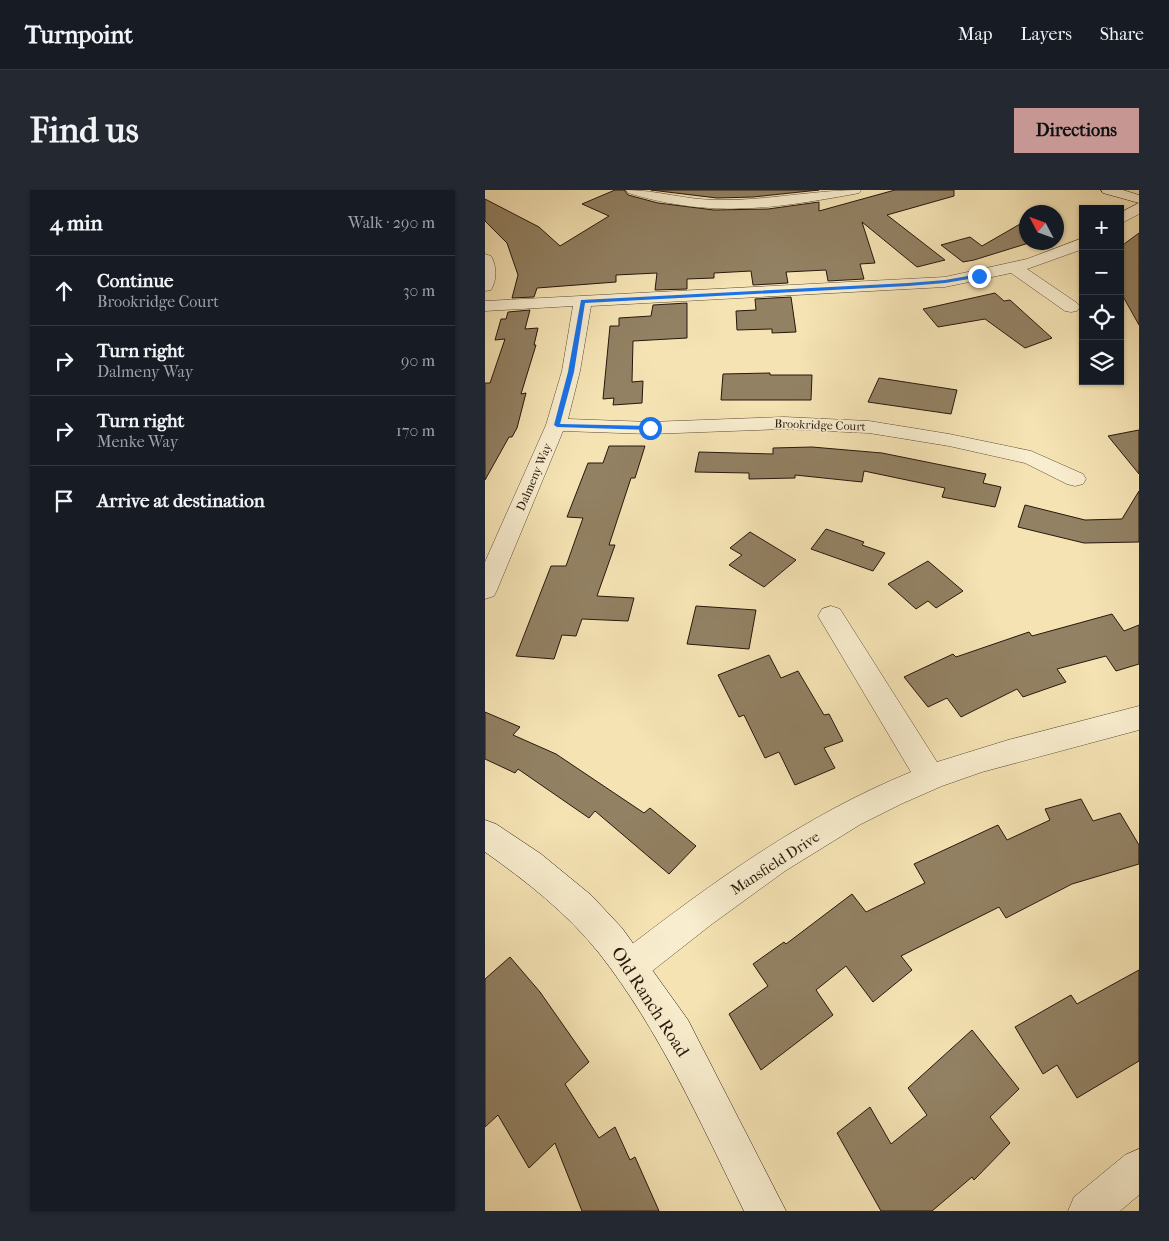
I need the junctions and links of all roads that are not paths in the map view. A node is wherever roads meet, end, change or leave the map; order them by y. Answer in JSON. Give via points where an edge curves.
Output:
{"nodes":[{"id":1,"x":633,"y":190,"type":"edge"},
{"id":2,"x":854,"y":190,"type":"edge"},
{"id":3,"x":1108,"y":190,"type":"edge"},
{"id":4,"x":1139,"y":200,"type":"edge"},
{"id":5,"x":1139,"y":207,"type":"edge"},
{"id":6,"x":1124,"y":217,"type":"edge"},
{"id":7,"x":1079,"y":245,"type":"edge"},
{"id":8,"x":485,"y":260,"type":"edge"},
{"id":9,"x":1016,"y":269,"type":"junction"},
{"id":10,"x":485,"y":286,"type":"edge"},
{"id":11,"x":583,"y":302,"type":"junction"},
{"id":12,"x":485,"y":306,"type":"edge"},
{"id":13,"x":1071,"y":307,"type":"dead end"},
{"id":14,"x":557,"y":425,"type":"junction"},
{"id":15,"x":1075,"y":479,"type":"dead end"},
{"id":16,"x":485,"y":590,"type":"edge"},
{"id":17,"x":831,"y":616,"type":"dead end"},
{"id":18,"x":1139,"y":718,"type":"edge"},
{"id":19,"x":931,"y":778,"type":"junction"},
{"id":20,"x":485,"y":834,"type":"edge"},
{"id":21,"x":630,"y":967,"type":"junction"},
{"id":22,"x":1139,"y":1169,"type":"edge"},
{"id":23,"x":766,"y":1211,"type":"edge"},
{"id":24,"x":1088,"y":1211,"type":"edge"}],
"edges":[{"from":1,"to":2,"type":"street","via":[[678,200],[741,205],[792,201]]},
{"from":3,"to":4,"type":"street"},
{"from":5,"to":6,"type":"street"},
{"from":7,"to":9,"type":"street"},
{"from":8,"to":10,"type":"street","via":[[488,275]]},
{"from":9,"to":11,"type":"street","via":[[945,282]]},
{"from":9,"to":13,"type":"street"},
{"from":11,"to":12,"type":"street"},
{"from":11,"to":14,"type":"street","name":"Dalmeny Way","via":[[571,372]]},
{"from":14,"to":15,"type":"street","name":"Brookridge Court","via":[[650,428],[784,423],[869,427],[1031,458]]},
{"from":14,"to":16,"type":"street","name":"Dalmeny Way"},
{"from":17,"to":19,"type":"street"},
{"from":18,"to":19,"type":"street","name":"Mansfield Drive","via":[[1004,753]]},
{"from":19,"to":21,"type":"street","name":"Mansfield Drive","via":[[874,802],[787,852],[710,904]]},
{"from":20,"to":21,"type":"street","name":"Old Ranch Road","via":[[530,865],[579,907]]},
{"from":21,"to":23,"type":"street","name":"Old Ranch Road","via":[[675,1033]]},
{"from":22,"to":24,"type":"street"}]}
